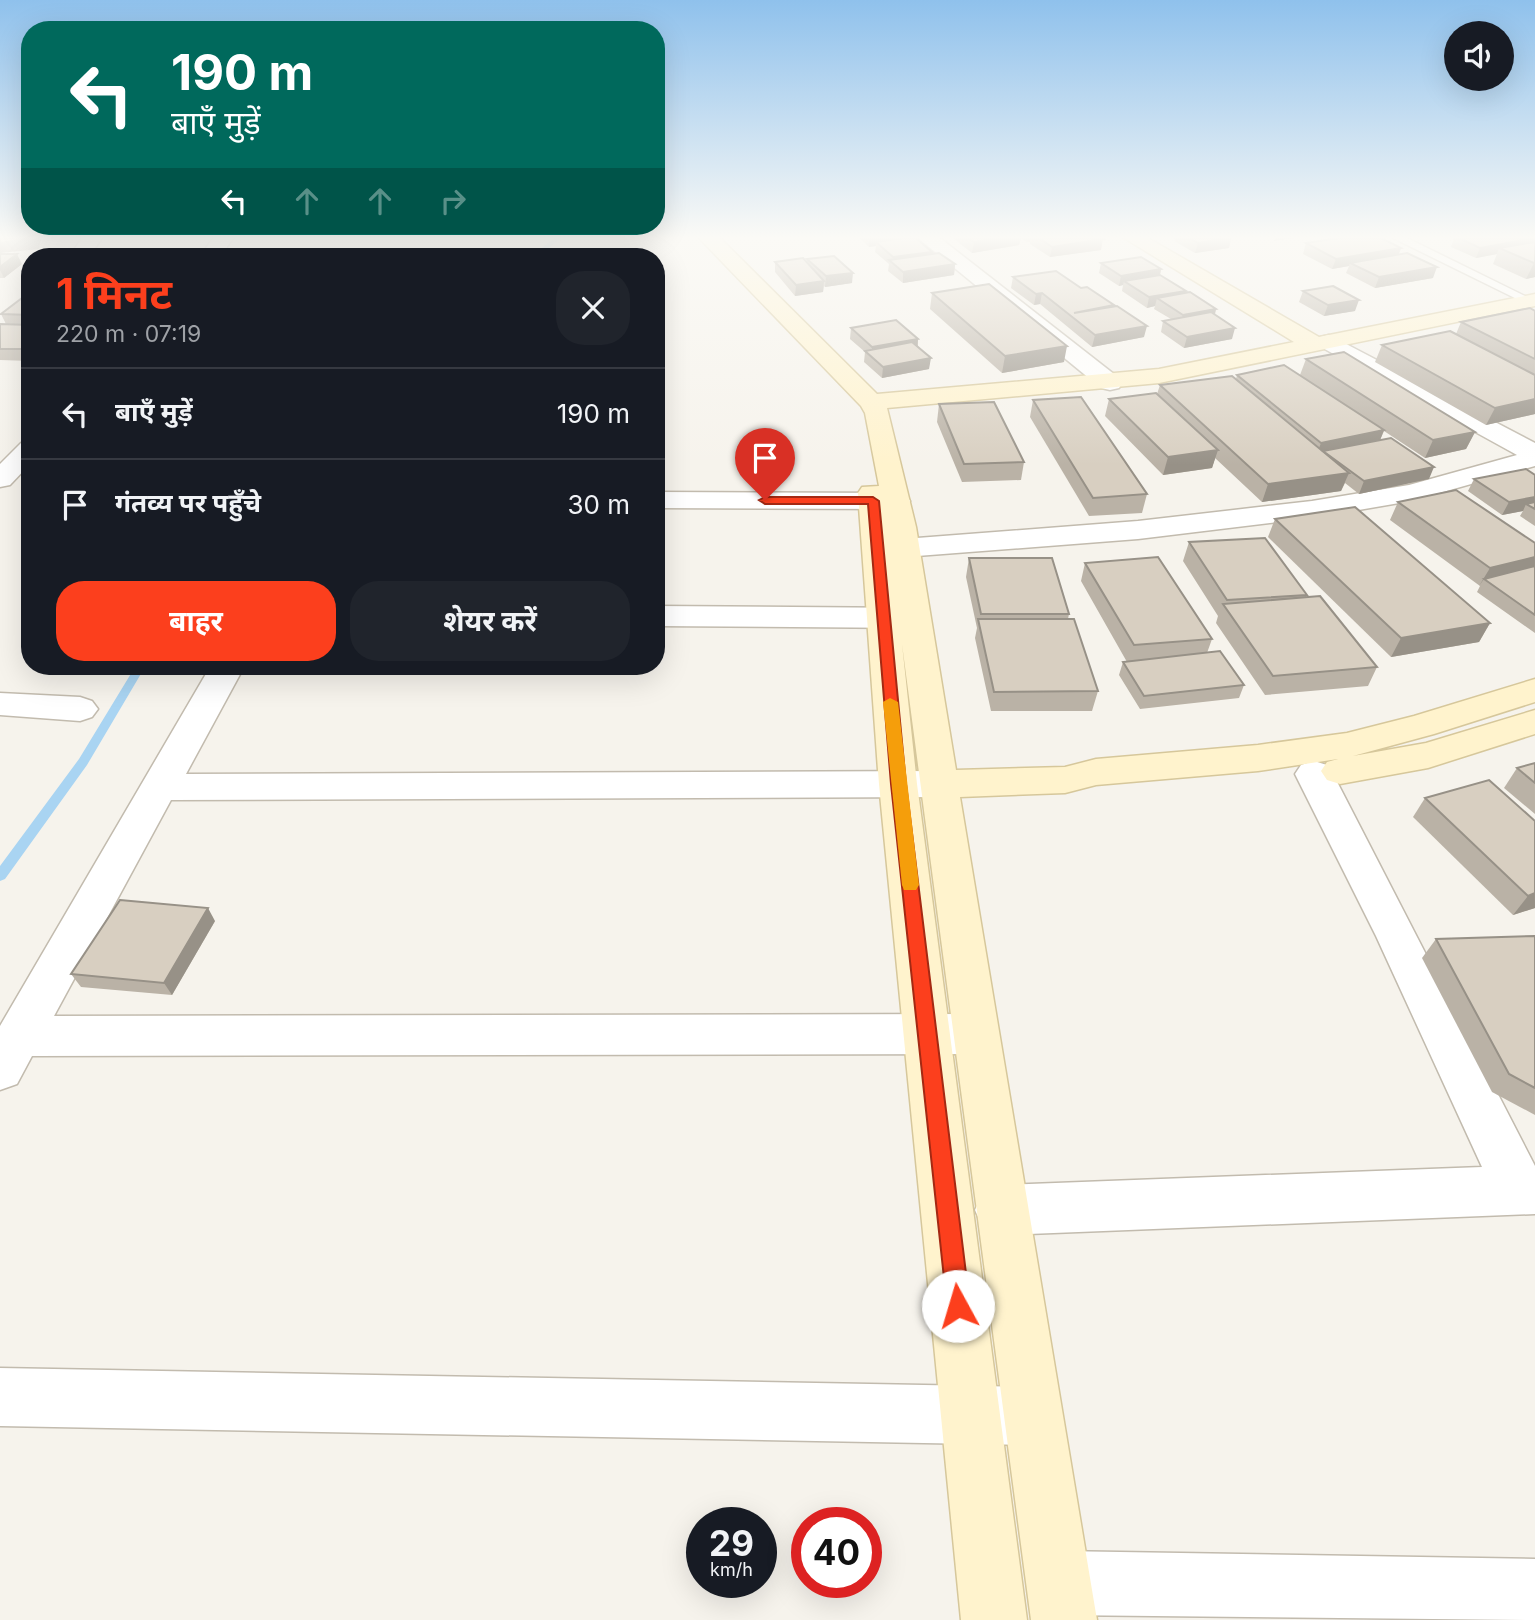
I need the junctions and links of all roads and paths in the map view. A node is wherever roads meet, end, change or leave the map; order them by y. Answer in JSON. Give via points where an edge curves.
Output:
{"nodes":[{"id":1,"x":769,"y":314,"type":"edge"},
{"id":2,"x":784,"y":314,"type":"edge"},
{"id":3,"x":1023,"y":314,"type":"edge"},
{"id":4,"x":1269,"y":314,"type":"edge"},
{"id":5,"x":1471,"y":314,"type":"edge"},
{"id":6,"x":1323,"y":344,"type":"junction"},
{"id":7,"x":1110,"y":383,"type":"junction"},
{"id":8,"x":871,"y":402,"type":"junction"},
{"id":9,"x":1535,"y":456,"type":"edge"},
{"id":10,"x":21,"y":458,"type":"edge"},
{"id":11,"x":0,"y":479,"type":"edge"},
{"id":12,"x":665,"y":500,"type":"edge"},
{"id":13,"x":885,"y":501,"type":"junction"},
{"id":14,"x":904,"y":548,"type":"junction"},
{"id":15,"x":665,"y":616,"type":"edge"},
{"id":16,"x":898,"y":618,"type":"junction"},
{"id":17,"x":222,"y":675,"type":"edge"},
{"id":18,"x":1535,"y":690,"type":"edge"},
{"id":19,"x":0,"y":704,"type":"edge"},
{"id":20,"x":80,"y":709,"type":"dead end"},
{"id":21,"x":1535,"y":722,"type":"edge"},
{"id":22,"x":1314,"y":774,"type":"junction"},
{"id":23,"x":1065,"y":780,"type":"junction"},
{"id":24,"x":898,"y":784,"type":"junction"},
{"id":25,"x":939,"y":784,"type":"junction"},
{"id":26,"x":159,"y":787,"type":"junction"},
{"id":27,"x":952,"y":1034,"type":"junction"},
{"id":28,"x":9,"y":1052,"type":"edge"},
{"id":29,"x":1527,"y":1190,"type":"edge"},
{"id":30,"x":1001,"y":1210,"type":"junction"},
{"id":31,"x":0,"y":1397,"type":"edge"},
{"id":32,"x":970,"y":1415,"type":"junction"},
{"id":33,"x":1032,"y":1416,"type":"junction"},
{"id":34,"x":1535,"y":1591,"type":"edge"},
{"id":35,"x":1061,"y":1602,"type":"edge"},
{"id":36,"x":994,"y":1620,"type":"edge"}],
"edges":[{"from":1,"to":13,"type":"street","via":[[857,407]]},
{"from":2,"to":8,"type":"street"},
{"from":3,"to":7,"type":"street"},
{"from":4,"to":6,"type":"street"},
{"from":5,"to":6,"type":"street"},
{"from":6,"to":7,"type":"street"},
{"from":6,"to":9,"type":"street"},
{"from":7,"to":8,"type":"street"},
{"from":8,"to":13,"type":"street","via":[[878,414]]},
{"from":9,"to":14,"type":"street","via":[[1372,500],[1175,527]]},
{"from":10,"to":11,"type":"street"},
{"from":12,"to":13,"type":"street"},
{"from":13,"to":14,"type":"street"},
{"from":13,"to":16,"type":"street"},
{"from":14,"to":16,"type":"street"},
{"from":15,"to":16,"type":"street"},
{"from":16,"to":24,"type":"street"},
{"from":16,"to":25,"type":"street"},
{"from":17,"to":26,"type":"street"},
{"from":18,"to":23,"type":"street","via":[[1347,745],[1096,772]]},
{"from":19,"to":20,"type":"street"},
{"from":21,"to":22,"type":"street","via":[[1428,755]]},
{"from":22,"to":23,"type":"street","via":[[1111,789]]},
{"from":22,"to":29,"type":"street"},
{"from":23,"to":25,"type":"street"},
{"from":24,"to":25,"type":"street"},
{"from":24,"to":26,"type":"street"},
{"from":24,"to":27,"type":"street"},
{"from":25,"to":27,"type":"street"},
{"from":26,"to":28,"type":"street"},
{"from":27,"to":28,"type":"street"},
{"from":27,"to":30,"type":"street"},
{"from":27,"to":32,"type":"street"},
{"from":29,"to":30,"type":"street"},
{"from":30,"to":33,"type":"street"},
{"from":31,"to":32,"type":"street"},
{"from":32,"to":33,"type":"street"},
{"from":32,"to":36,"type":"street"},
{"from":33,"to":35,"type":"street"},
{"from":34,"to":35,"type":"street"}]}
